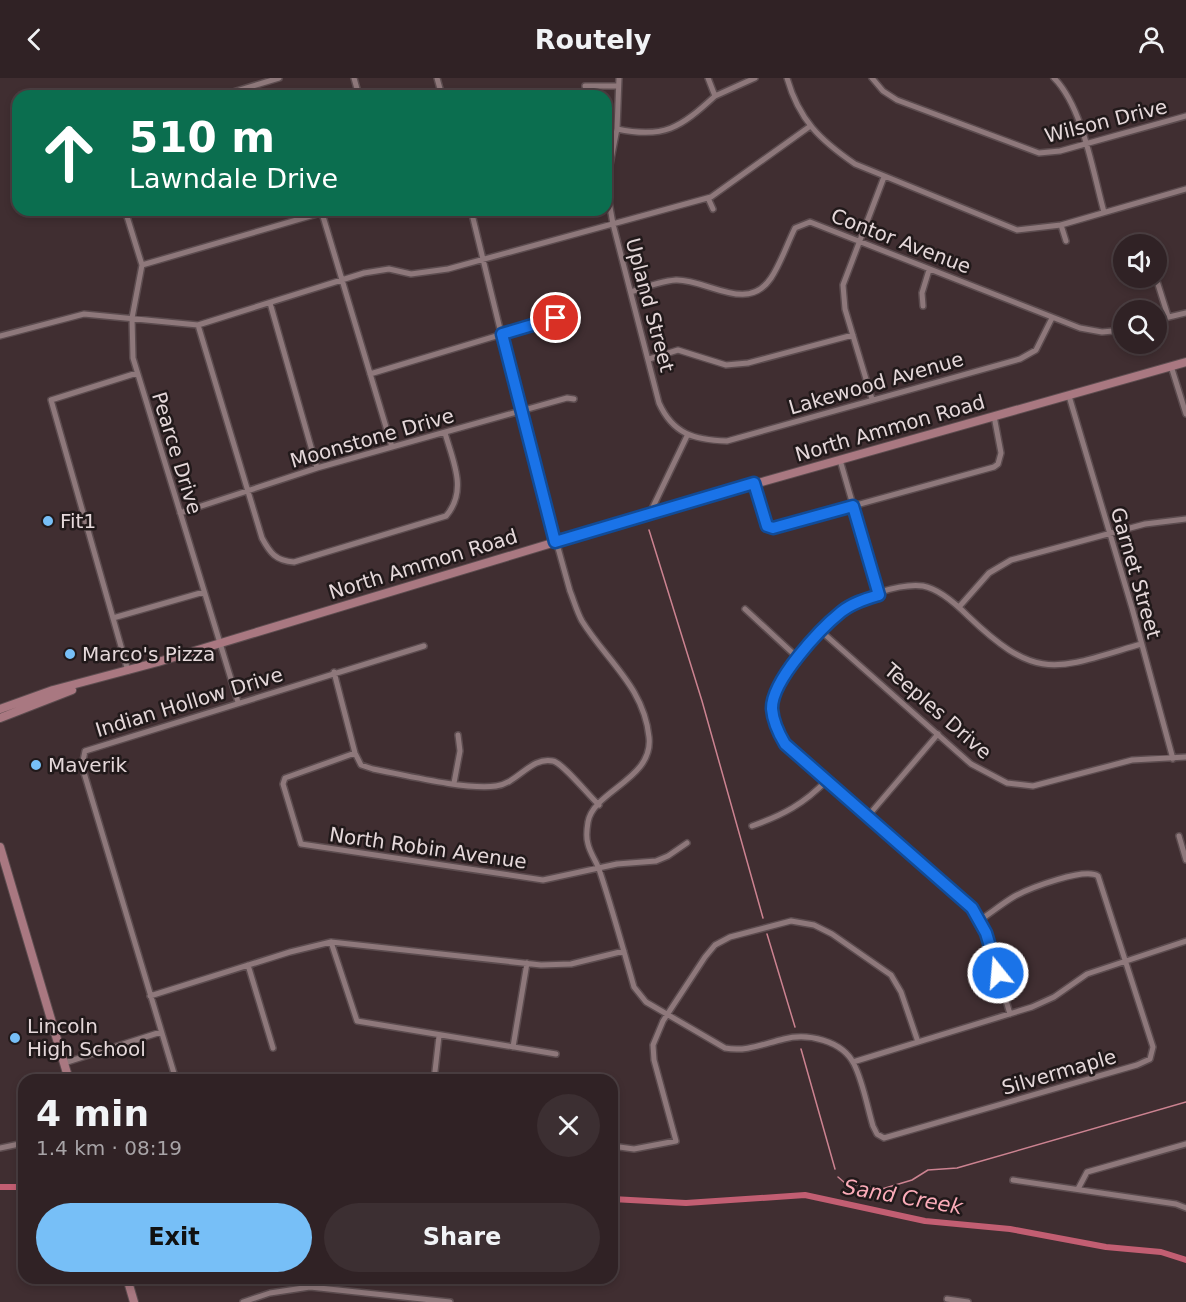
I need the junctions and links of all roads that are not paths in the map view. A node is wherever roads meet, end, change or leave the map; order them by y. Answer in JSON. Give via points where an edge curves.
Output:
{"nodes":[{"id":1,"x":279,"y":78,"type":"edge"},
{"id":2,"x":619,"y":78,"type":"edge"},
{"id":3,"x":708,"y":78,"type":"edge"},
{"id":4,"x":755,"y":78,"type":"edge"},
{"id":5,"x":787,"y":78,"type":"edge"},
{"id":6,"x":872,"y":78,"type":"edge"},
{"id":7,"x":1054,"y":78,"type":"edge"},
{"id":8,"x":585,"y":86,"type":"dead end"},
{"id":9,"x":618,"y":86,"type":"junction"},
{"id":10,"x":240,"y":90,"type":"edge"},
{"id":11,"x":716,"y":96,"type":"junction"},
{"id":12,"x":1186,"y":116,"type":"edge"},
{"id":13,"x":809,"y":127,"type":"junction"},
{"id":14,"x":616,"y":129,"type":"junction"},
{"id":15,"x":1085,"y":144,"type":"junction"},
{"id":16,"x":612,"y":151,"type":"edge"},
{"id":17,"x":884,"y":177,"type":"junction"},
{"id":18,"x":1186,"y":189,"type":"edge"},
{"id":19,"x":708,"y":198,"type":"junction"},
{"id":20,"x":713,"y":209,"type":"dead end"},
{"id":21,"x":1104,"y":212,"type":"junction"},
{"id":22,"x":127,"y":216,"type":"edge"},
{"id":23,"x":312,"y":216,"type":"edge"},
{"id":24,"x":323,"y":216,"type":"edge"},
{"id":25,"x":472,"y":216,"type":"edge"},
{"id":26,"x":612,"y":216,"type":"edge"},
{"id":27,"x":613,"y":224,"type":"junction"},
{"id":28,"x":1061,"y":225,"type":"junction"},
{"id":29,"x":1066,"y":241,"type":"dead end"},
{"id":30,"x":860,"y":242,"type":"junction"},
{"id":31,"x":482,"y":257,"type":"junction"},
{"id":32,"x":142,"y":265,"type":"junction"},
{"id":33,"x":929,"y":270,"type":"junction"},
{"id":34,"x":342,"y":281,"type":"junction"},
{"id":35,"x":1159,"y":288,"type":"edge"},
{"id":36,"x":631,"y":292,"type":"junction"},
{"id":37,"x":270,"y":303,"type":"junction"},
{"id":38,"x":923,"y":306,"type":"dead end"},
{"id":39,"x":1186,"y":313,"type":"edge"},
{"id":40,"x":1168,"y":316,"type":"joint"},
{"id":41,"x":132,"y":318,"type":"junction"},
{"id":42,"x":556,"y":318,"type":"dead end"},
{"id":43,"x":1052,"y":318,"type":"junction"},
{"id":44,"x":198,"y":325,"type":"junction"},
{"id":45,"x":1113,"y":331,"type":"edge"},
{"id":46,"x":502,"y":334,"type":"junction"},
{"id":47,"x":853,"y":335,"type":"junction"},
{"id":48,"x":0,"y":336,"type":"edge"},
{"id":49,"x":649,"y":359,"type":"junction"},
{"id":50,"x":1186,"y":362,"type":"edge"},
{"id":51,"x":1171,"y":366,"type":"junction"},
{"id":52,"x":138,"y":373,"type":"junction"},
{"id":53,"x":370,"y":374,"type":"junction"},
{"id":54,"x":1069,"y":396,"type":"junction"},
{"id":55,"x":574,"y":399,"type":"dead end"},
{"id":56,"x":872,"y":399,"type":"junction"},
{"id":57,"x":520,"y":411,"type":"junction"},
{"id":58,"x":1186,"y":414,"type":"edge"},
{"id":59,"x":994,"y":416,"type":"junction"},
{"id":60,"x":445,"y":433,"type":"junction"},
{"id":61,"x":687,"y":436,"type":"junction"},
{"id":62,"x":392,"y":447,"type":"junction"},
{"id":63,"x":840,"y":460,"type":"junction"},
{"id":64,"x":317,"y":468,"type":"junction"},
{"id":65,"x":754,"y":483,"type":"junction"},
{"id":66,"x":247,"y":491,"type":"junction"},
{"id":67,"x":853,"y":506,"type":"junction"},
{"id":68,"x":180,"y":513,"type":"junction"},
{"id":69,"x":650,"y":513,"type":"junction"},
{"id":70,"x":1186,"y":519,"type":"edge"},
{"id":71,"x":1110,"y":532,"type":"junction"},
{"id":72,"x":555,"y":542,"type":"junction"},
{"id":73,"x":204,"y":592,"type":"junction"},
{"id":74,"x":879,"y":595,"type":"junction"},
{"id":75,"x":959,"y":608,"type":"junction"},
{"id":76,"x":745,"y":609,"type":"dead end"},
{"id":77,"x":113,"y":618,"type":"junction"},
{"id":78,"x":822,"y":632,"type":"junction"},
{"id":79,"x":220,"y":643,"type":"junction"},
{"id":80,"x":1141,"y":644,"type":"junction"},
{"id":81,"x":424,"y":646,"type":"dead end"},
{"id":82,"x":798,"y":658,"type":"junction"},
{"id":83,"x":128,"y":671,"type":"junction"},
{"id":84,"x":334,"y":672,"type":"junction"},
{"id":85,"x":87,"y":683,"type":"junction"},
{"id":86,"x":238,"y":702,"type":"junction"},
{"id":87,"x":0,"y":709,"type":"edge"},
{"id":88,"x":0,"y":718,"type":"edge"},
{"id":89,"x":938,"y":734,"type":"junction"},
{"id":90,"x":458,"y":735,"type":"dead end"},
{"id":91,"x":355,"y":753,"type":"junction"},
{"id":92,"x":1186,"y":757,"type":"edge"},
{"id":93,"x":1173,"y":759,"type":"junction"},
{"id":94,"x":827,"y":780,"type":"junction"},
{"id":95,"x":454,"y":783,"type":"junction"},
{"id":96,"x":599,"y":805,"type":"junction"},
{"id":97,"x":868,"y":816,"type":"junction"},
{"id":98,"x":752,"y":826,"type":"dead end"},
{"id":99,"x":1179,"y":836,"type":"dead end"},
{"id":100,"x":687,"y":843,"type":"dead end"},
{"id":101,"x":0,"y":847,"type":"edge"},
{"id":102,"x":1186,"y":860,"type":"edge"},
{"id":103,"x":598,"y":868,"type":"junction"},
{"id":104,"x":980,"y":920,"type":"junction"},
{"id":105,"x":1186,"y":941,"type":"edge"},
{"id":106,"x":332,"y":942,"type":"junction"},
{"id":107,"x":624,"y":951,"type":"junction"},
{"id":108,"x":1126,"y":962,"type":"junction"},
{"id":109,"x":527,"y":963,"type":"junction"},
{"id":110,"x":248,"y":965,"type":"junction"},
{"id":111,"x":150,"y":996,"type":"junction"},
{"id":112,"x":667,"y":1014,"type":"junction"},
{"id":113,"x":1010,"y":1014,"type":"junction"},
{"id":114,"x":161,"y":1032,"type":"junction"},
{"id":115,"x":439,"y":1035,"type":"junction"},
{"id":116,"x":918,"y":1042,"type":"junction"},
{"id":117,"x":513,"y":1047,"type":"junction"},
{"id":118,"x":273,"y":1048,"type":"dead end"},
{"id":119,"x":556,"y":1054,"type":"dead end"},
{"id":120,"x":853,"y":1062,"type":"junction"},
{"id":121,"x":64,"y":1063,"type":"junction"},
{"id":122,"x":67,"y":1074,"type":"edge"},
{"id":123,"x":174,"y":1074,"type":"edge"},
{"id":124,"x":435,"y":1074,"type":"edge"},
{"id":125,"x":18,"y":1144,"type":"edge"},
{"id":126,"x":1186,"y":1144,"type":"edge"},
{"id":127,"x":618,"y":1147,"type":"edge"},
{"id":128,"x":0,"y":1148,"type":"edge"},
{"id":129,"x":1012,"y":1180,"type":"dead end"},
{"id":130,"x":1078,"y":1189,"type":"junction"},
{"id":131,"x":1186,"y":1208,"type":"edge"},
{"id":132,"x":130,"y":1284,"type":"edge"},
{"id":133,"x":946,"y":1299,"type":"dead end"},
{"id":134,"x":420,"y":1300,"type":"edge"},
{"id":135,"x":134,"y":1302,"type":"edge"},
{"id":136,"x":243,"y":1302,"type":"edge"},
{"id":137,"x":450,"y":1302,"type":"edge"},
{"id":138,"x":968,"y":1302,"type":"edge"}],
"edges":[{"from":1,"to":10,"type":"street"},
{"from":2,"to":9,"type":"street","name":"Upland Street"},
{"from":3,"to":11,"type":"street"},
{"from":4,"to":11,"type":"street"},
{"from":5,"to":13,"type":"street"},
{"from":6,"to":15,"type":"street","name":"Wilson Drive","via":[[897,100],[1028,150],[1049,153]]},
{"from":7,"to":15,"type":"street","via":[[1068,98]]},
{"from":8,"to":9,"type":"street"},
{"from":9,"to":14,"type":"street","name":"Upland Street"},
{"from":11,"to":14,"type":"street","via":[[664,132],[640,134]]},
{"from":12,"to":15,"type":"street","name":"Wilson Drive"},
{"from":13,"to":17,"type":"street","via":[[835,150]]},
{"from":13,"to":19,"type":"street"},
{"from":14,"to":16,"type":"street","name":"Upland Street"},
{"from":15,"to":21,"type":"street"},
{"from":17,"to":28,"type":"street","via":[[1017,230]]},
{"from":17,"to":30,"type":"street"},
{"from":18,"to":21,"type":"street"},
{"from":19,"to":20,"type":"street"},
{"from":19,"to":27,"type":"street"},
{"from":21,"to":28,"type":"street"},
{"from":22,"to":32,"type":"street","name":"Pearce Drive"},
{"from":23,"to":32,"type":"street"},
{"from":24,"to":34,"type":"street"},
{"from":25,"to":31,"type":"street"},
{"from":26,"to":27,"type":"street","name":"Upland Street"},
{"from":27,"to":31,"type":"street"},
{"from":27,"to":36,"type":"street","name":"Upland Street"},
{"from":28,"to":29,"type":"street"},
{"from":30,"to":33,"type":"street","name":"Contor Avenue"},
{"from":30,"to":36,"type":"street","name":"Contor Avenue","via":[[805,222],[795,228],[770,279],[751,294],[735,295],[676,280]]},
{"from":30,"to":47,"type":"street","via":[[843,285]]},
{"from":31,"to":34,"type":"street","via":[[449,268],[411,274],[389,269]]},
{"from":31,"to":46,"type":"street"},
{"from":32,"to":41,"type":"street","name":"Pearce Drive"},
{"from":33,"to":38,"type":"street","via":[[922,293]]},
{"from":33,"to":43,"type":"street","name":"Contor Avenue"},
{"from":34,"to":37,"type":"street"},
{"from":34,"to":53,"type":"street"},
{"from":35,"to":40,"type":"street"},
{"from":36,"to":49,"type":"street","name":"Upland Street"},
{"from":37,"to":44,"type":"street"},
{"from":37,"to":64,"type":"street"},
{"from":39,"to":40,"type":"street"},
{"from":41,"to":44,"type":"street"},
{"from":41,"to":48,"type":"street","via":[[84,314]]},
{"from":41,"to":52,"type":"street","name":"Pearce Drive"},
{"from":42,"to":46,"type":"street"},
{"from":43,"to":45,"type":"street","name":"Contor Avenue","via":[[1102,332]]},
{"from":43,"to":56,"type":"street","name":"Lakewood Avenue","via":[[1036,350],[1020,359]]},
{"from":44,"to":66,"type":"street"},
{"from":46,"to":53,"type":"street"},
{"from":46,"to":57,"type":"street"},
{"from":47,"to":49,"type":"street","via":[[748,363],[726,365],[678,350]]},
{"from":47,"to":56,"type":"street"},
{"from":49,"to":61,"type":"street","name":"Upland Street","via":[[666,417]]},
{"from":50,"to":51,"type":"main road","name":"North Ammon Road"},
{"from":51,"to":54,"type":"main road","name":"North Ammon Road"},
{"from":51,"to":58,"type":"street"},
{"from":52,"to":68,"type":"street","name":"Pearce Drive"},
{"from":52,"to":77,"type":"street","via":[[51,400]]},
{"from":53,"to":62,"type":"street"},
{"from":54,"to":59,"type":"main road","name":"North Ammon Road"},
{"from":54,"to":71,"type":"street","name":"Garnet Street"},
{"from":55,"to":57,"type":"street","name":"Moonstone Drive"},
{"from":56,"to":61,"type":"street","name":"Lakewood Avenue","via":[[727,441]]},
{"from":57,"to":60,"type":"street","name":"Moonstone Drive"},
{"from":57,"to":72,"type":"street"},
{"from":59,"to":63,"type":"main road","name":"North Ammon Road"},
{"from":59,"to":67,"type":"street","via":[[1001,453],[998,464]]},
{"from":60,"to":62,"type":"street","name":"Moonstone Drive"},
{"from":60,"to":66,"type":"street","via":[[458,479],[458,495],[446,516],[317,555],[282,561],[270,553]]},
{"from":61,"to":69,"type":"street"},
{"from":62,"to":64,"type":"street","name":"Moonstone Drive"},
{"from":63,"to":65,"type":"main road","name":"North Ammon Road"},
{"from":63,"to":67,"type":"street"},
{"from":64,"to":66,"type":"street","name":"Moonstone Drive"},
{"from":65,"to":67,"type":"street","via":[[767,526],[773,528]]},
{"from":65,"to":69,"type":"main road","name":"North Ammon Road"},
{"from":66,"to":68,"type":"street","name":"Moonstone Drive"},
{"from":67,"to":74,"type":"street"},
{"from":68,"to":73,"type":"street","name":"Pearce Drive"},
{"from":69,"to":72,"type":"main road","name":"North Ammon Road"},
{"from":70,"to":71,"type":"street"},
{"from":71,"to":75,"type":"street","via":[[1000,565]]},
{"from":71,"to":80,"type":"street","name":"Garnet Street"},
{"from":72,"to":79,"type":"main road","name":"North Ammon Road"},
{"from":72,"to":96,"type":"street","via":[[580,618],[634,689],[650,739],[648,756]]},
{"from":73,"to":77,"type":"street"},
{"from":73,"to":79,"type":"street","name":"Pearce Drive"},
{"from":74,"to":75,"type":"street","via":[[923,586]]},
{"from":74,"to":78,"type":"street","via":[[842,611]]},
{"from":75,"to":80,"type":"street","via":[[1011,652],[1044,666],[1074,664]]},
{"from":76,"to":82,"type":"street"},
{"from":77,"to":83,"type":"street"},
{"from":78,"to":82,"type":"street"},
{"from":78,"to":89,"type":"street","name":"Teeples Drive"},
{"from":79,"to":83,"type":"main road","name":"North Ammon Road"},
{"from":79,"to":86,"type":"street","name":"Pearce Drive"},
{"from":80,"to":93,"type":"street","name":"Garnet Street"},
{"from":81,"to":84,"type":"street","name":"Indian Hollow Drive"},
{"from":82,"to":94,"type":"street","via":[[778,684],[772,709],[785,744]]},
{"from":83,"to":85,"type":"main road","name":"North Ammon Road"},
{"from":84,"to":86,"type":"street","name":"Indian Hollow Drive"},
{"from":84,"to":91,"type":"street"},
{"from":85,"to":87,"type":"main road","name":"North Ammon Road","via":[[52,690]]},
{"from":85,"to":88,"type":"main road","name":"North Ammon Road"},
{"from":86,"to":111,"type":"street","name":"Indian Hollow Drive","via":[[92,748],[82,757]]},
{"from":89,"to":93,"type":"street","name":"Teeples Drive","via":[[990,776],[1022,787],[1132,760]]},
{"from":89,"to":97,"type":"street"},
{"from":90,"to":95,"type":"street","via":[[460,751]]},
{"from":91,"to":95,"type":"street","via":[[361,765],[373,769]]},
{"from":91,"to":103,"type":"street","name":"North Robin Avenue","via":[[285,778],[283,784],[301,844],[543,880]]},
{"from":92,"to":93,"type":"street","name":"Teeples Drive"},
{"from":94,"to":97,"type":"street"},
{"from":94,"to":98,"type":"street","via":[[787,813]]},
{"from":95,"to":96,"type":"street","via":[[495,786],[511,782],[544,760],[556,761]]},
{"from":96,"to":103,"type":"street","via":[[588,819],[587,843]]},
{"from":97,"to":104,"type":"street","via":[[972,908]]},
{"from":99,"to":102,"type":"street"},
{"from":100,"to":103,"type":"street","name":"North Robin Avenue","via":[[656,861]]},
{"from":101,"to":121,"type":"main road"},
{"from":103,"to":107,"type":"street"},
{"from":104,"to":108,"type":"street","name":"Silvermaple","via":[[1029,890],[1094,873],[1103,884]]},
{"from":104,"to":113,"type":"street"},
{"from":105,"to":108,"type":"street"},
{"from":106,"to":109,"type":"street"},
{"from":106,"to":110,"type":"street"},
{"from":106,"to":115,"type":"street","via":[[357,1021]]},
{"from":107,"to":109,"type":"street","via":[[571,964]]},
{"from":107,"to":112,"type":"street","via":[[633,987],[646,1002]]},
{"from":108,"to":113,"type":"street","via":[[1087,974],[1043,1003]]},
{"from":108,"to":120,"type":"street","name":"Silvermaple","via":[[1154,1047],[1145,1063],[884,1138],[877,1134]]},
{"from":109,"to":117,"type":"street"},
{"from":110,"to":111,"type":"street"},
{"from":110,"to":118,"type":"street"},
{"from":111,"to":114,"type":"street","name":"Indian Hollow Drive"},
{"from":112,"to":116,"type":"street","via":[[715,945],[730,937],[791,921],[814,925],[832,934],[891,975]]},
{"from":112,"to":120,"type":"street","via":[[725,1048],[740,1051],[785,1038],[807,1037],[830,1044]]},
{"from":112,"to":127,"type":"street","via":[[655,1038],[654,1060],[676,1141],[634,1149]]},
{"from":113,"to":116,"type":"street"},
{"from":114,"to":121,"type":"street"},
{"from":114,"to":123,"type":"street","name":"Indian Hollow Drive"},
{"from":115,"to":117,"type":"street"},
{"from":115,"to":124,"type":"street"},
{"from":116,"to":120,"type":"street"},
{"from":117,"to":119,"type":"street"},
{"from":121,"to":122,"type":"main road"},
{"from":125,"to":128,"type":"street"},
{"from":126,"to":130,"type":"street","via":[[1087,1172]]},
{"from":129,"to":130,"type":"street"},
{"from":130,"to":131,"type":"street"},
{"from":132,"to":135,"type":"main road"},
{"from":133,"to":138,"type":"street"},
{"from":134,"to":136,"type":"street","via":[[309,1287]]},
{"from":134,"to":137,"type":"street"}]}
